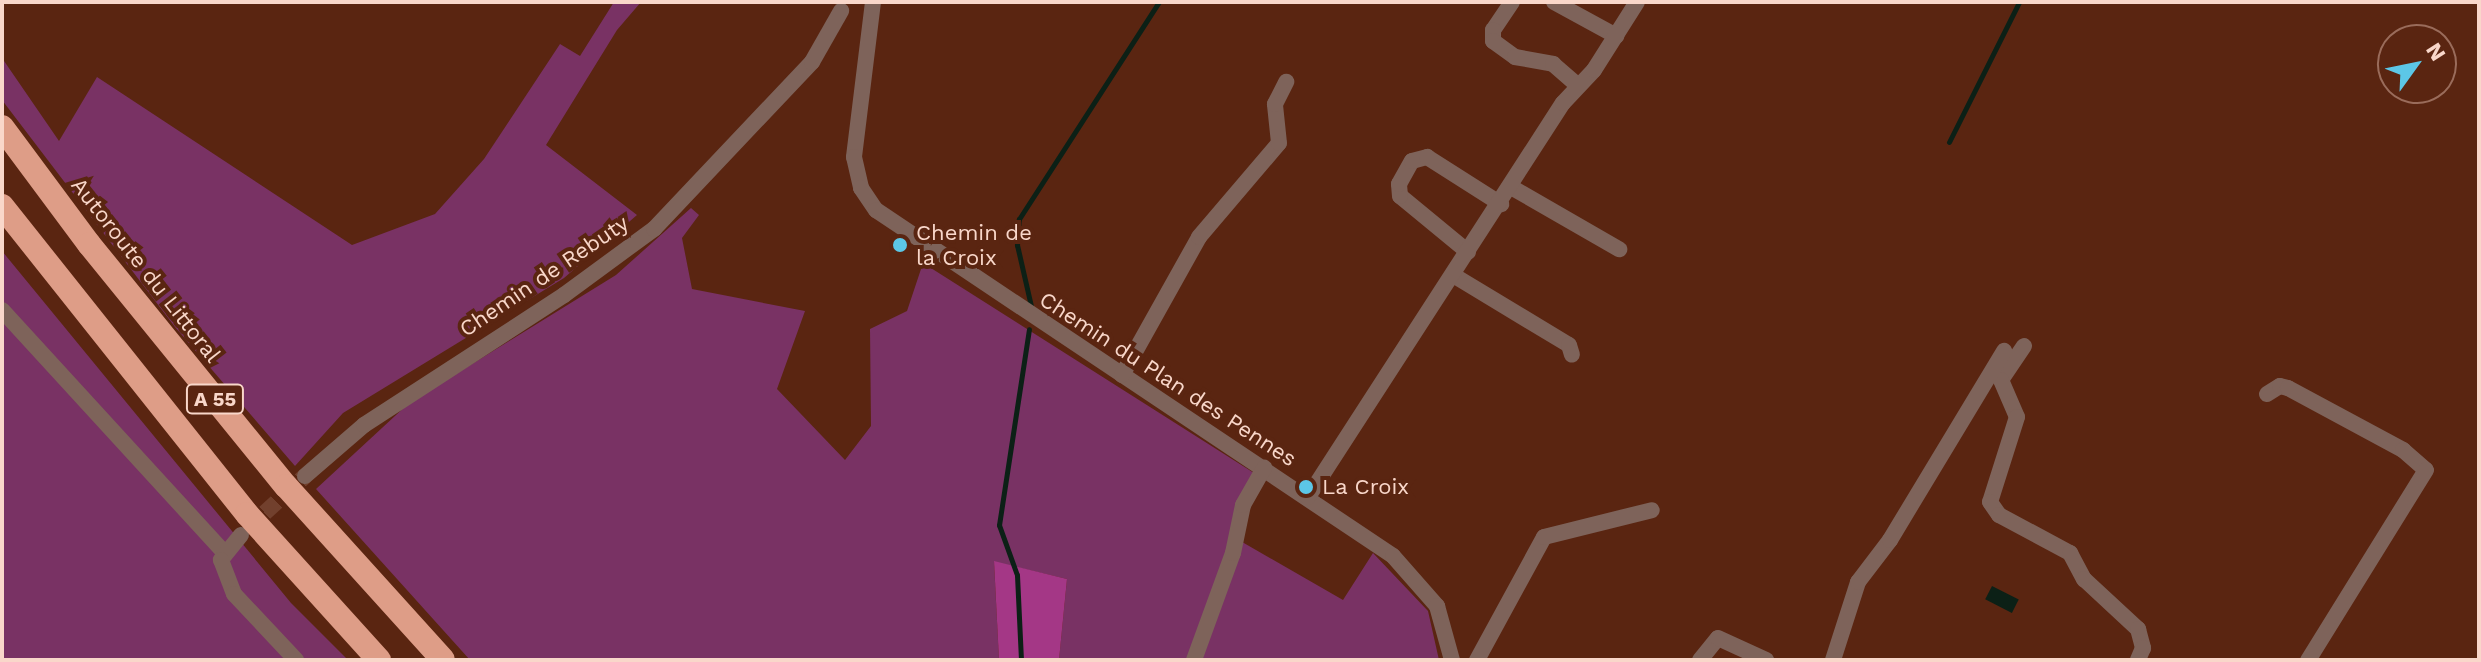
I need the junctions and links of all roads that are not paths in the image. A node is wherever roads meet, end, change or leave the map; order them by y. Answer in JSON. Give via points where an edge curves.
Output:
{"nodes":[{"id":1,"x":873,"y":2,"type":"edge"},
{"id":2,"x":1512,"y":2,"type":"edge"},
{"id":3,"x":1554,"y":2,"type":"edge"},
{"id":4,"x":1637,"y":2,"type":"edge"},
{"id":5,"x":845,"y":5,"type":"edge"},
{"id":6,"x":1616,"y":36,"type":"junction"},
{"id":7,"x":1286,"y":82,"type":"dead end"},
{"id":8,"x":1578,"y":86,"type":"junction"},
{"id":9,"x":2,"y":127,"type":"edge"},
{"id":10,"x":1511,"y":187,"type":"junction"},
{"id":11,"x":1501,"y":204,"type":"junction"},
{"id":12,"x":2,"y":206,"type":"edge"},
{"id":13,"x":1619,"y":249,"type":"dead end"},
{"id":14,"x":1468,"y":252,"type":"junction"},
{"id":15,"x":1453,"y":275,"type":"junction"},
{"id":16,"x":2,"y":310,"type":"edge"},
{"id":17,"x":2024,"y":346,"type":"dead end"},
{"id":18,"x":2004,"y":351,"type":"dead end"},
{"id":19,"x":1572,"y":355,"type":"dead end"},
{"id":20,"x":1122,"y":375,"type":"junction"},
{"id":21,"x":2267,"y":394,"type":"dead end"},
{"id":22,"x":1264,"y":468,"type":"junction"},
{"id":23,"x":305,"y":476,"type":"tunnel mouth"},
{"id":24,"x":1308,"y":497,"type":"junction"},
{"id":25,"x":1652,"y":510,"type":"dead end"},
{"id":26,"x":241,"y":535,"type":"tunnel mouth"},
{"id":27,"x":223,"y":551,"type":"junction"},
{"id":28,"x":296,"y":660,"type":"edge"},
{"id":29,"x":379,"y":660,"type":"edge"},
{"id":30,"x":443,"y":660,"type":"edge"},
{"id":31,"x":1194,"y":660,"type":"edge"},
{"id":32,"x":1452,"y":660,"type":"edge"},
{"id":33,"x":1477,"y":660,"type":"edge"},
{"id":34,"x":1700,"y":660,"type":"edge"},
{"id":35,"x":1766,"y":660,"type":"edge"},
{"id":36,"x":1833,"y":660,"type":"edge"},
{"id":37,"x":2138,"y":660,"type":"edge"},
{"id":38,"x":2308,"y":660,"type":"edge"}],
"edges":[{"from":1,"to":20,"type":"street","name":"Chemin du Plan des Pennes","via":[[854,146],[866,197],[893,225]]},
{"from":2,"to":8,"type":"street","via":[[1493,30],[1493,41],[1515,57],[1553,64]]},
{"from":3,"to":6,"type":"street"},
{"from":4,"to":6,"type":"street"},
{"from":5,"to":23,"type":"street","name":"Chemin de Rebuty","via":[[812,62],[654,229],[564,295],[364,425]]},
{"from":6,"to":8,"type":"street"},
{"from":7,"to":20,"type":"street","via":[[1275,104],[1279,143],[1199,237]]},
{"from":8,"to":10,"type":"street"},
{"from":9,"to":30,"type":"highway","name":"Autoroute du Littoral","number":"A 55","via":[[89,244],[286,486]]},
{"from":10,"to":11,"type":"street"},
{"from":10,"to":13,"type":"street"},
{"from":11,"to":14,"type":"street"},
{"from":11,"to":14,"type":"street","via":[[1427,157],[1412,161],[1399,184],[1400,196]]},
{"from":12,"to":29,"type":"highway","number":"A 55","via":[[247,514]]},
{"from":14,"to":15,"type":"street"},
{"from":15,"to":19,"type":"street","via":[[1569,345]]},
{"from":15,"to":24,"type":"street"},
{"from":16,"to":27,"type":"street"},
{"from":17,"to":37,"type":"street","via":[[2001,380],[2017,417],[1990,502],[1999,515],[2070,553],[2084,579],[2138,629],[2143,648]]},
{"from":18,"to":36,"type":"street","via":[[1890,540],[1858,582]]},
{"from":20,"to":22,"type":"street","name":"Chemin du Plan des Pennes"},
{"from":21,"to":38,"type":"street","via":[[2280,386],[2288,388],[2403,450],[2426,470]]},
{"from":22,"to":24,"type":"street","name":"Chemin du Plan des Pennes"},
{"from":22,"to":31,"type":"street","via":[[1243,505],[1233,553]]},
{"from":24,"to":32,"type":"street","name":"Chemin du Plan des Pennes","via":[[1419,580],[1437,606]]},
{"from":25,"to":33,"type":"street","via":[[1544,537]]},
{"from":26,"to":27,"type":"street"},
{"from":27,"to":28,"type":"street","via":[[224,570],[242,607]]},
{"from":34,"to":35,"type":"street","via":[[1709,643],[1724,638]]}]}
